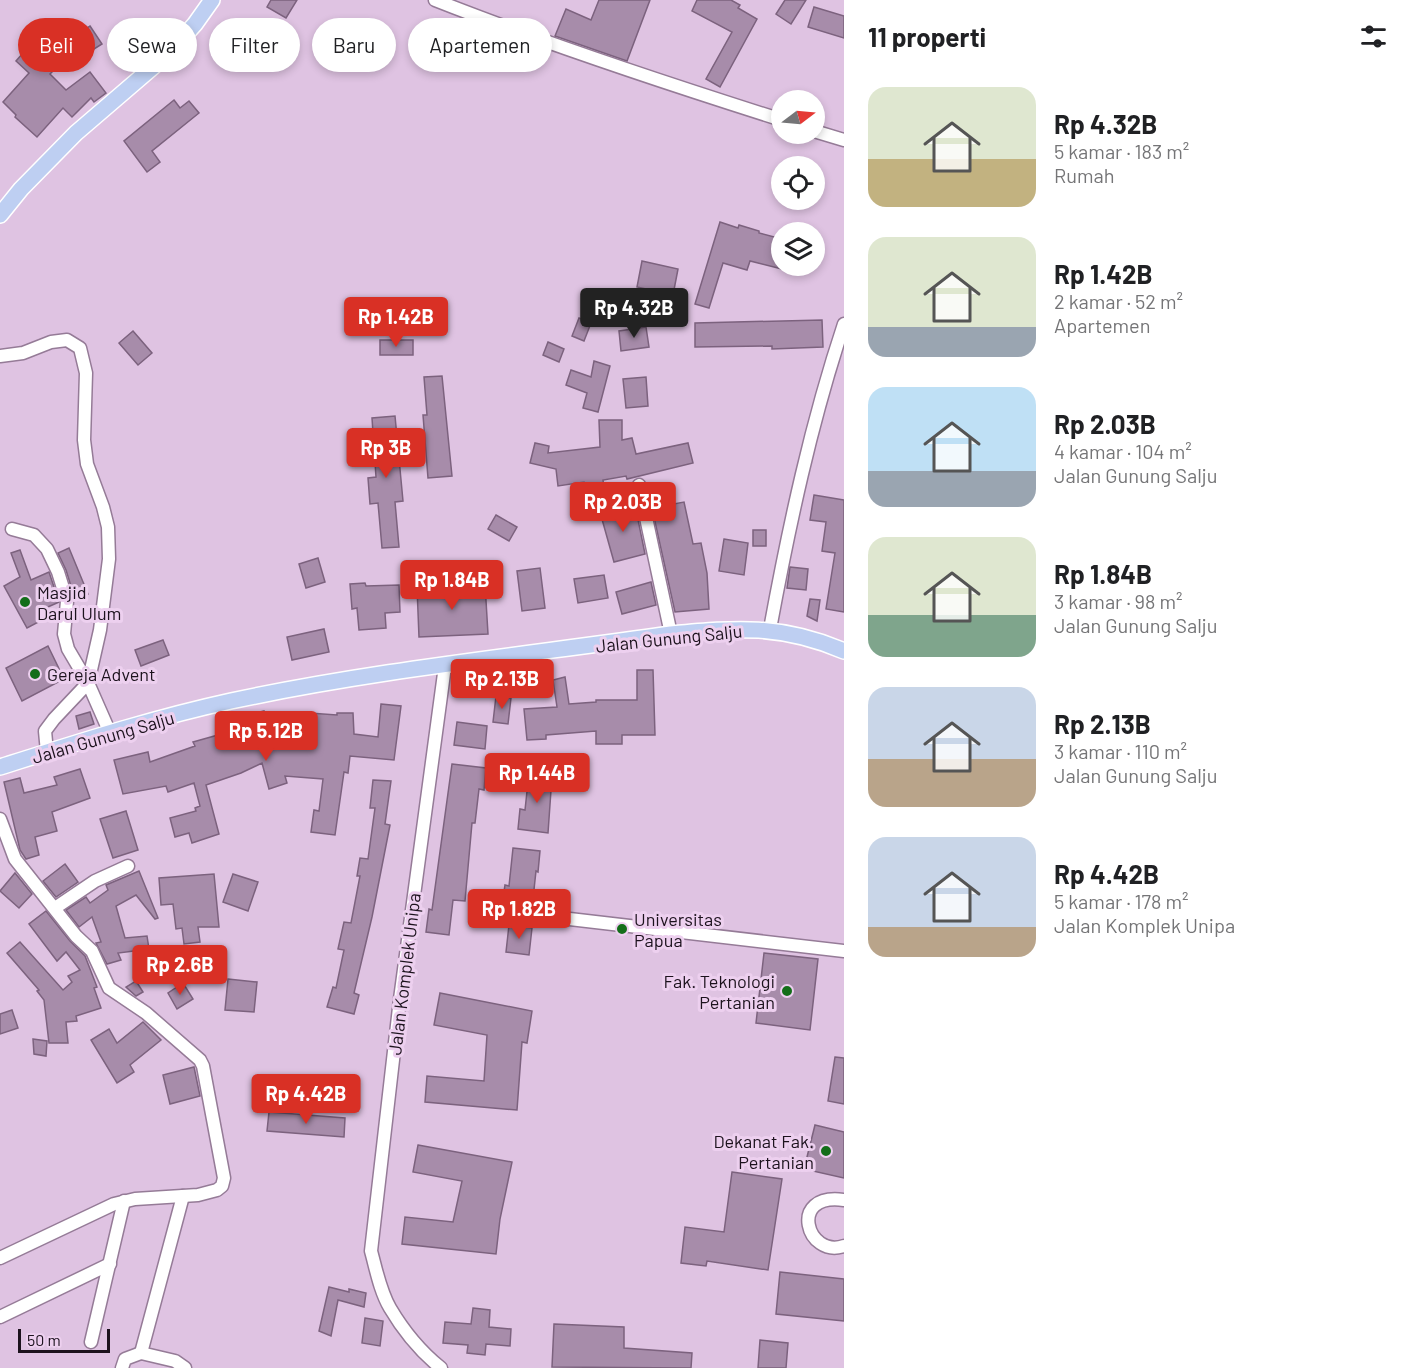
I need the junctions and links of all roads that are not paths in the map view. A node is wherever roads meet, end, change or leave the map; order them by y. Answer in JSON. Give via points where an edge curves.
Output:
{"nodes":[{"id":1,"x":212,"y":0,"type":"edge"},
{"id":2,"x":435,"y":0,"type":"edge"},
{"id":3,"x":771,"y":117,"type":"edge"},
{"id":4,"x":825,"y":134,"type":"edge"},
{"id":5,"x":844,"y":140,"type":"edge"},
{"id":6,"x":0,"y":215,"type":"edge"},
{"id":7,"x":844,"y":324,"type":"edge"},
{"id":8,"x":0,"y":356,"type":"edge"},
{"id":9,"x":639,"y":485,"type":"dead end"},
{"id":10,"x":12,"y":529,"type":"dead end"},
{"id":11,"x":770,"y":629,"type":"junction"},
{"id":12,"x":671,"y":634,"type":"junction"},
{"id":13,"x":844,"y":651,"type":"edge"},
{"id":14,"x":444,"y":666,"type":"junction"},
{"id":15,"x":88,"y":683,"type":"junction"},
{"id":16,"x":110,"y":733,"type":"junction"},
{"id":17,"x":46,"y":752,"type":"junction"},
{"id":18,"x":0,"y":767,"type":"edge"},
{"id":19,"x":0,"y":819,"type":"edge"},
{"id":20,"x":128,"y":866,"type":"dead end"},
{"id":21,"x":55,"y":908,"type":"junction"},
{"id":22,"x":561,"y":918,"type":"dead end"},
{"id":23,"x":844,"y":951,"type":"edge"},
{"id":24,"x":183,"y":1196,"type":"junction"},
{"id":25,"x":844,"y":1200,"type":"edge"},
{"id":26,"x":124,"y":1201,"type":"junction"},
{"id":27,"x":844,"y":1246,"type":"edge"},
{"id":28,"x":0,"y":1258,"type":"edge"},
{"id":29,"x":110,"y":1264,"type":"junction"},
{"id":30,"x":0,"y":1317,"type":"edge"},
{"id":31,"x":91,"y":1342,"type":"dead end"},
{"id":32,"x":141,"y":1353,"type":"junction"},
{"id":33,"x":428,"y":1364,"type":"edge"},
{"id":34,"x":122,"y":1368,"type":"edge"},
{"id":35,"x":185,"y":1368,"type":"edge"},
{"id":36,"x":441,"y":1368,"type":"edge"}],
"edges":[{"from":1,"to":6,"type":"main road","via":[[168,54],[76,134]]},
{"from":2,"to":3,"type":"street","via":[[610,66]]},
{"from":4,"to":5,"type":"street"},
{"from":7,"to":11,"type":"street","via":[[788,531]]},
{"from":8,"to":15,"type":"street","via":[[67,340],[80,348],[86,373],[87,464],[104,507],[109,559]]},
{"from":9,"to":12,"type":"street"},
{"from":10,"to":15,"type":"street","via":[[34,535],[51,556],[67,601],[64,634],[68,649]]},
{"from":11,"to":12,"type":"main road","name":"Jalan Gunung Salju"},
{"from":11,"to":13,"type":"main road","name":"Jalan Gunung Salju","via":[[805,636]]},
{"from":12,"to":14,"type":"main road","name":"Jalan Gunung Salju"},
{"from":14,"to":16,"type":"main road","name":"Jalan Gunung Salju","via":[[230,701]]},
{"from":14,"to":33,"type":"street","name":"Jalan Komplek Unipa","via":[[371,1251],[389,1307]]},
{"from":15,"to":16,"type":"street"},
{"from":15,"to":17,"type":"street","via":[[45,731]]},
{"from":16,"to":17,"type":"main road","name":"Jalan Gunung Salju"},
{"from":17,"to":18,"type":"main road","name":"Jalan Gunung Salju"},
{"from":19,"to":21,"type":"street","via":[[15,859]]},
{"from":20,"to":21,"type":"street","via":[[95,881]]},
{"from":21,"to":24,"type":"street","via":[[92,951],[109,988],[146,1013],[203,1066],[224,1178],[222,1186],[207,1193]]},
{"from":22,"to":23,"type":"street"},
{"from":24,"to":26,"type":"street"},
{"from":24,"to":32,"type":"street"},
{"from":25,"to":27,"type":"street","via":[[817,1203],[807,1220],[811,1235],[823,1245]]},
{"from":26,"to":28,"type":"street"},
{"from":26,"to":29,"type":"street"},
{"from":29,"to":30,"type":"street"},
{"from":29,"to":31,"type":"street"},
{"from":32,"to":34,"type":"street","via":[[125,1359]]},
{"from":32,"to":35,"type":"street","via":[[175,1361]]},
{"from":33,"to":36,"type":"street","name":"Jalan Komplek Unipa"}]}
